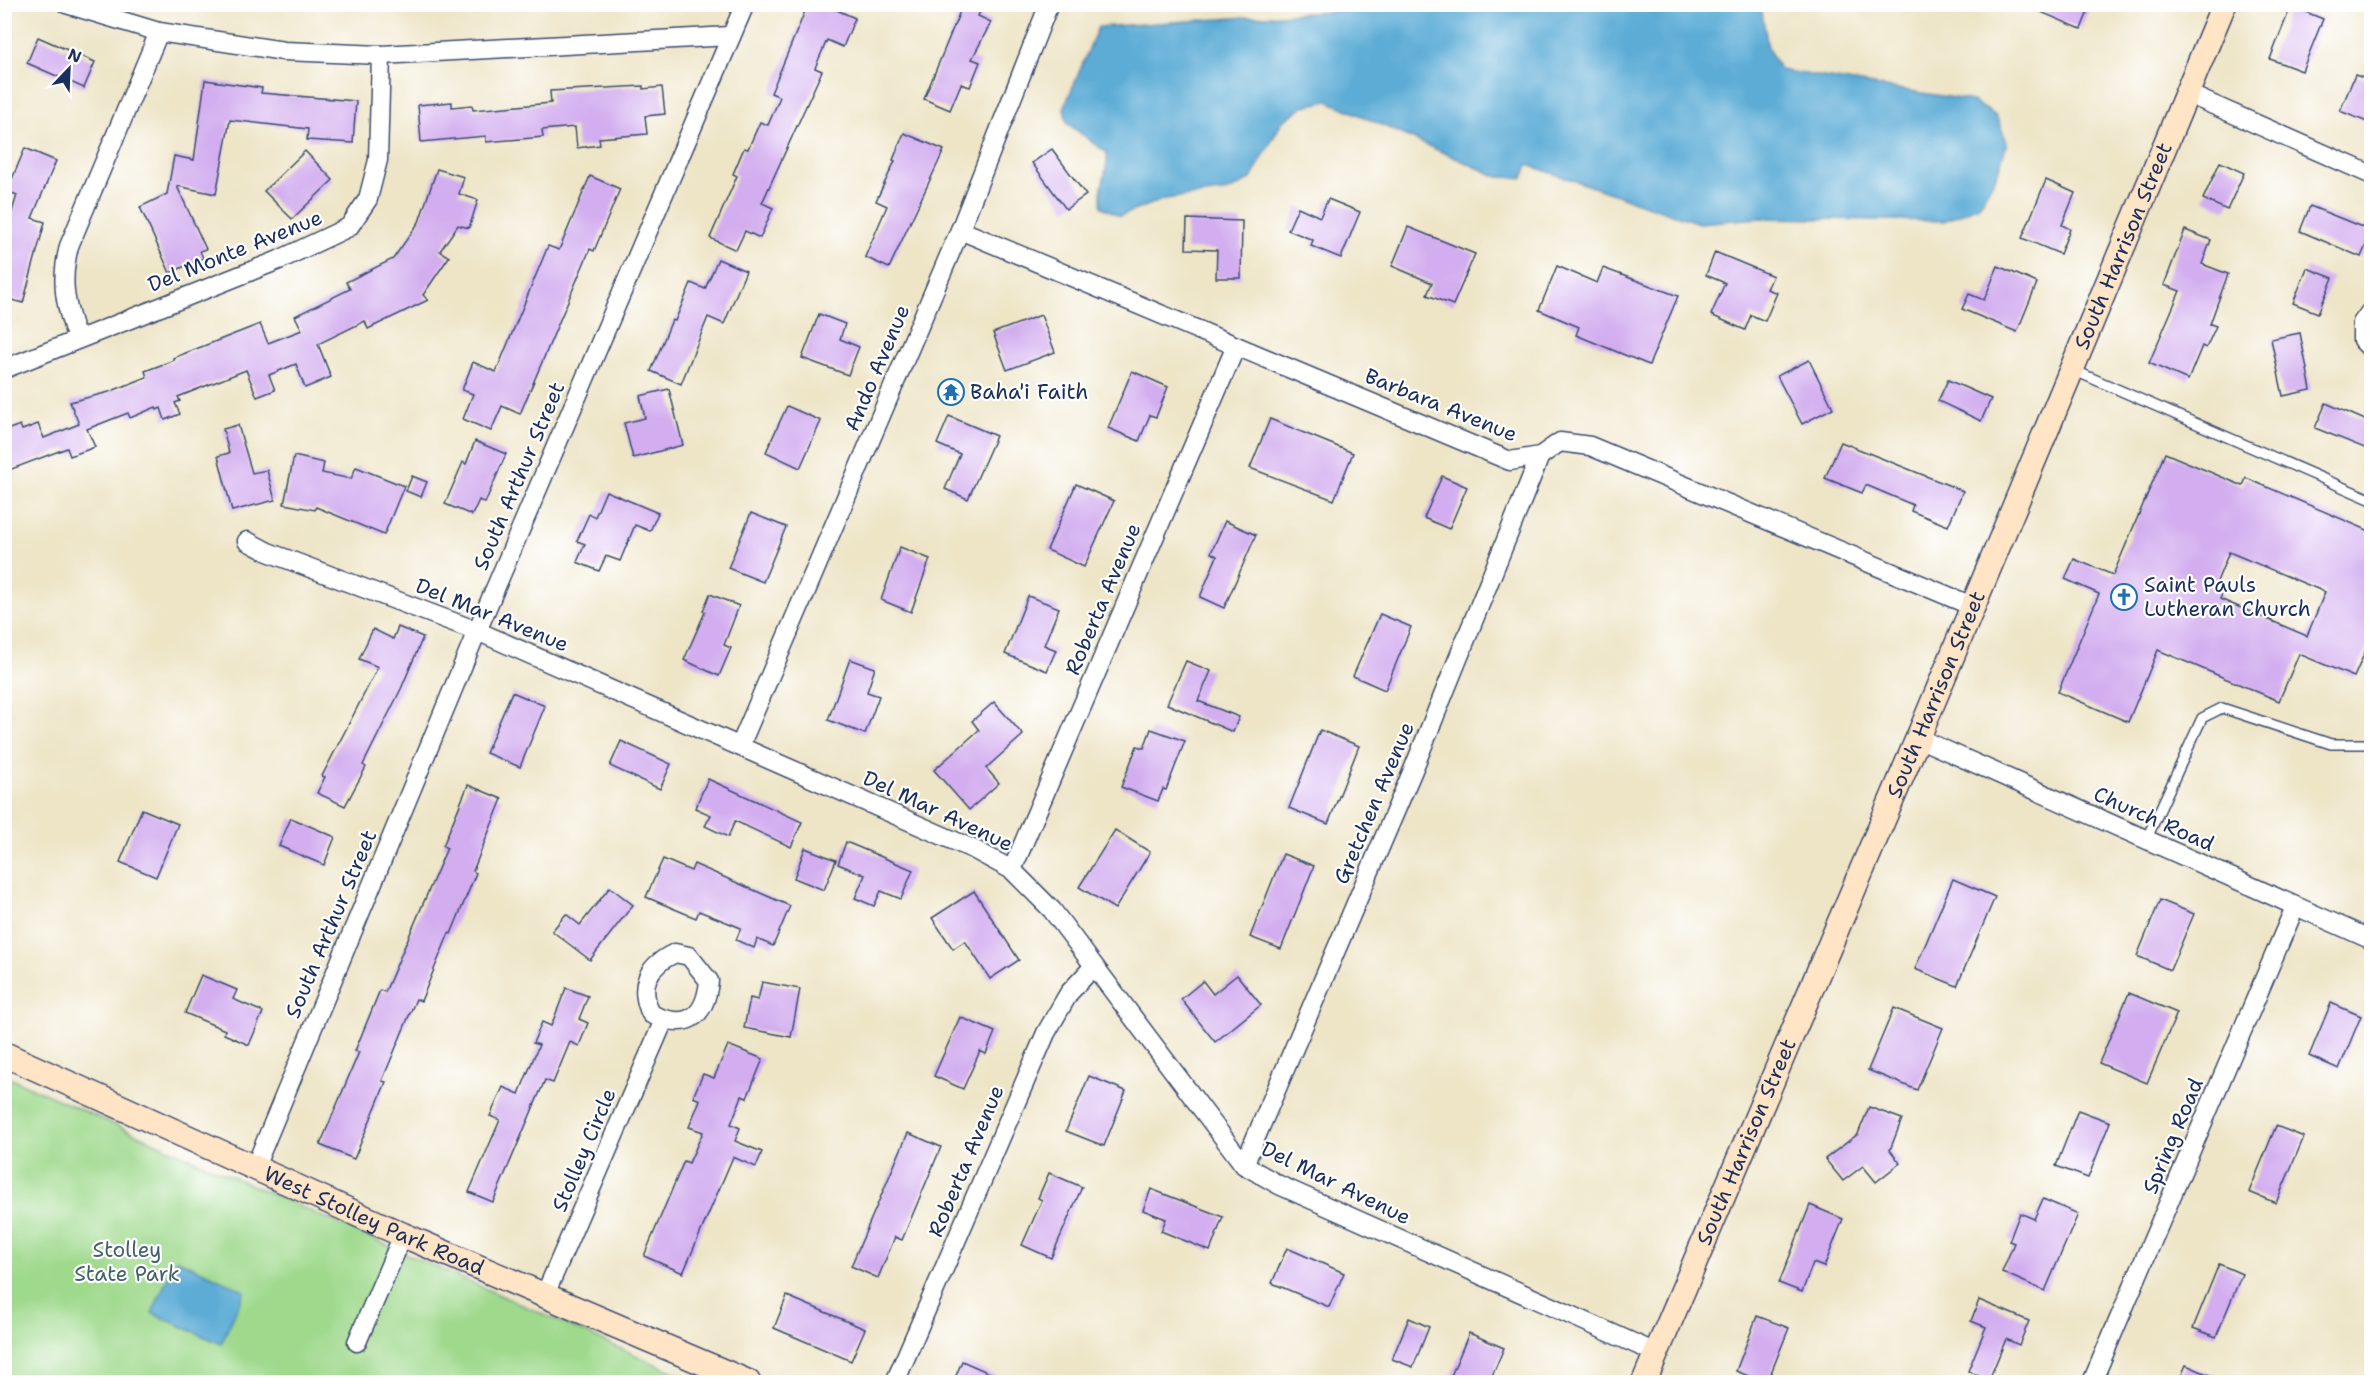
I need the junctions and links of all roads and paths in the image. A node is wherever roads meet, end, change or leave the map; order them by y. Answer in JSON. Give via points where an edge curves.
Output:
{"nodes":[{"id":1,"x":66,"y":4,"type":"edge"},
{"id":2,"x":745,"y":4,"type":"edge"},
{"id":3,"x":1049,"y":4,"type":"edge"},
{"id":4,"x":2224,"y":4,"type":"edge"},
{"id":5,"x":159,"y":32,"type":"junction"},
{"id":6,"x":730,"y":36,"type":"junction"},
{"id":7,"x":381,"y":55,"type":"junction"},
{"id":8,"x":2186,"y":93,"type":"junction"},
{"id":9,"x":2372,"y":175,"type":"edge"},
{"id":10,"x":960,"y":230,"type":"junction"},
{"id":11,"x":2372,"y":309,"type":"edge"},
{"id":12,"x":77,"y":339,"type":"junction"},
{"id":13,"x":1236,"y":346,"type":"junction"},
{"id":14,"x":2372,"y":350,"type":"edge"},
{"id":15,"x":4,"y":369,"type":"edge"},
{"id":16,"x":2070,"y":369,"type":"junction"},
{"id":17,"x":1540,"y":456,"type":"junction"},
{"id":18,"x":2372,"y":500,"type":"edge"},
{"id":19,"x":248,"y":541,"type":"dead end"},
{"id":20,"x":1972,"y":606,"type":"junction"},
{"id":21,"x":477,"y":631,"type":"junction"},
{"id":22,"x":1918,"y":738,"type":"junction"},
{"id":23,"x":2372,"y":738,"type":"edge"},
{"id":24,"x":740,"y":746,"type":"junction"},
{"id":25,"x":2146,"y":840,"type":"junction"},
{"id":26,"x":1012,"y":870,"type":"junction"},
{"id":27,"x":2295,"y":907,"type":"junction"},
{"id":28,"x":2372,"y":940,"type":"edge"},
{"id":29,"x":1094,"y":966,"type":"junction"},
{"id":30,"x":664,"y":1020,"type":"dead end"},
{"id":31,"x":4,"y":1054,"type":"edge"},
{"id":32,"x":1244,"y":1165,"type":"junction"},
{"id":33,"x":255,"y":1167,"type":"junction"},
{"id":34,"x":403,"y":1234,"type":"junction"},
{"id":35,"x":544,"y":1297,"type":"junction"},
{"id":36,"x":357,"y":1342,"type":"dead end"},
{"id":37,"x":1656,"y":1353,"type":"junction"},
{"id":38,"x":748,"y":1383,"type":"edge"},
{"id":39,"x":895,"y":1383,"type":"edge"},
{"id":40,"x":1644,"y":1383,"type":"edge"},
{"id":41,"x":2092,"y":1383,"type":"edge"}],
"edges":[{"from":1,"to":5,"type":"street"},
{"from":2,"to":6,"type":"street","name":"South Arthur Street"},
{"from":3,"to":10,"type":"street","name":"Ando Avenue"},
{"from":4,"to":8,"type":"main road","name":"South Harrison Street"},
{"from":5,"to":7,"type":"street","via":[[284,51]]},
{"from":5,"to":12,"type":"street","via":[[69,246],[64,267],[64,300]]},
{"from":6,"to":7,"type":"street"},
{"from":6,"to":21,"type":"street","name":"South Arthur Street"},
{"from":7,"to":12,"type":"street","name":"Del Monte Avenue","via":[[378,160],[368,200],[349,227],[279,260]]},
{"from":8,"to":9,"type":"street"},
{"from":8,"to":16,"type":"main road","name":"South Harrison Street"},
{"from":10,"to":13,"type":"street","name":"Barbara Avenue"},
{"from":10,"to":24,"type":"street","name":"Ando Avenue"},
{"from":11,"to":14,"type":"street","via":[[2362,323],[2362,340]]},
{"from":12,"to":15,"type":"street","name":"Del Monte Avenue"},
{"from":13,"to":17,"type":"street","name":"Barbara Avenue","via":[[1510,461]]},
{"from":13,"to":26,"type":"street","name":"Roberta Avenue"},
{"from":16,"to":18,"type":"lane"},
{"from":16,"to":20,"type":"main road","name":"South Harrison Street"},
{"from":17,"to":20,"type":"street","name":"Barbara Avenue","via":[[1560,442],[1590,446]]},
{"from":17,"to":32,"type":"street","name":"Gretchen Avenue","via":[[1413,770]]},
{"from":19,"to":21,"type":"street","name":"Del Mar Avenue"},
{"from":20,"to":22,"type":"main road","name":"South Harrison Street"},
{"from":21,"to":24,"type":"street","name":"Del Mar Avenue"},
{"from":21,"to":33,"type":"street","name":"South Arthur Street"},
{"from":22,"to":25,"type":"street","name":"Church Road"},
{"from":22,"to":37,"type":"main road","name":"South Harrison Street"},
{"from":23,"to":25,"type":"lane","via":[[2369,744],[2331,744],[2222,708],[2202,718]]},
{"from":24,"to":26,"type":"street","name":"Del Mar Avenue"},
{"from":25,"to":27,"type":"street","name":"Church Road"},
{"from":26,"to":29,"type":"street","name":"Del Mar Avenue","via":[[1052,910]]},
{"from":27,"to":28,"type":"street","name":"Church Road"},
{"from":27,"to":41,"type":"street","name":"Spring Road"},
{"from":29,"to":32,"type":"street","name":"Del Mar Avenue"},
{"from":29,"to":39,"type":"street","name":"Roberta Avenue","via":[[1069,993],[1046,1033]]},
{"from":30,"to":35,"type":"street","name":"Stolley Circle"},
{"from":31,"to":33,"type":"main road","name":"West Stolley Park Road"},
{"from":32,"to":37,"type":"street","name":"Del Mar Avenue","via":[[1279,1185]]},
{"from":33,"to":34,"type":"main road","name":"West Stolley Park Road"},
{"from":34,"to":35,"type":"main road","name":"West Stolley Park Road"},
{"from":34,"to":36,"type":"street"},
{"from":35,"to":38,"type":"main road","name":"West Stolley Park Road"},
{"from":37,"to":40,"type":"main road","name":"South Harrison Street"}]}
